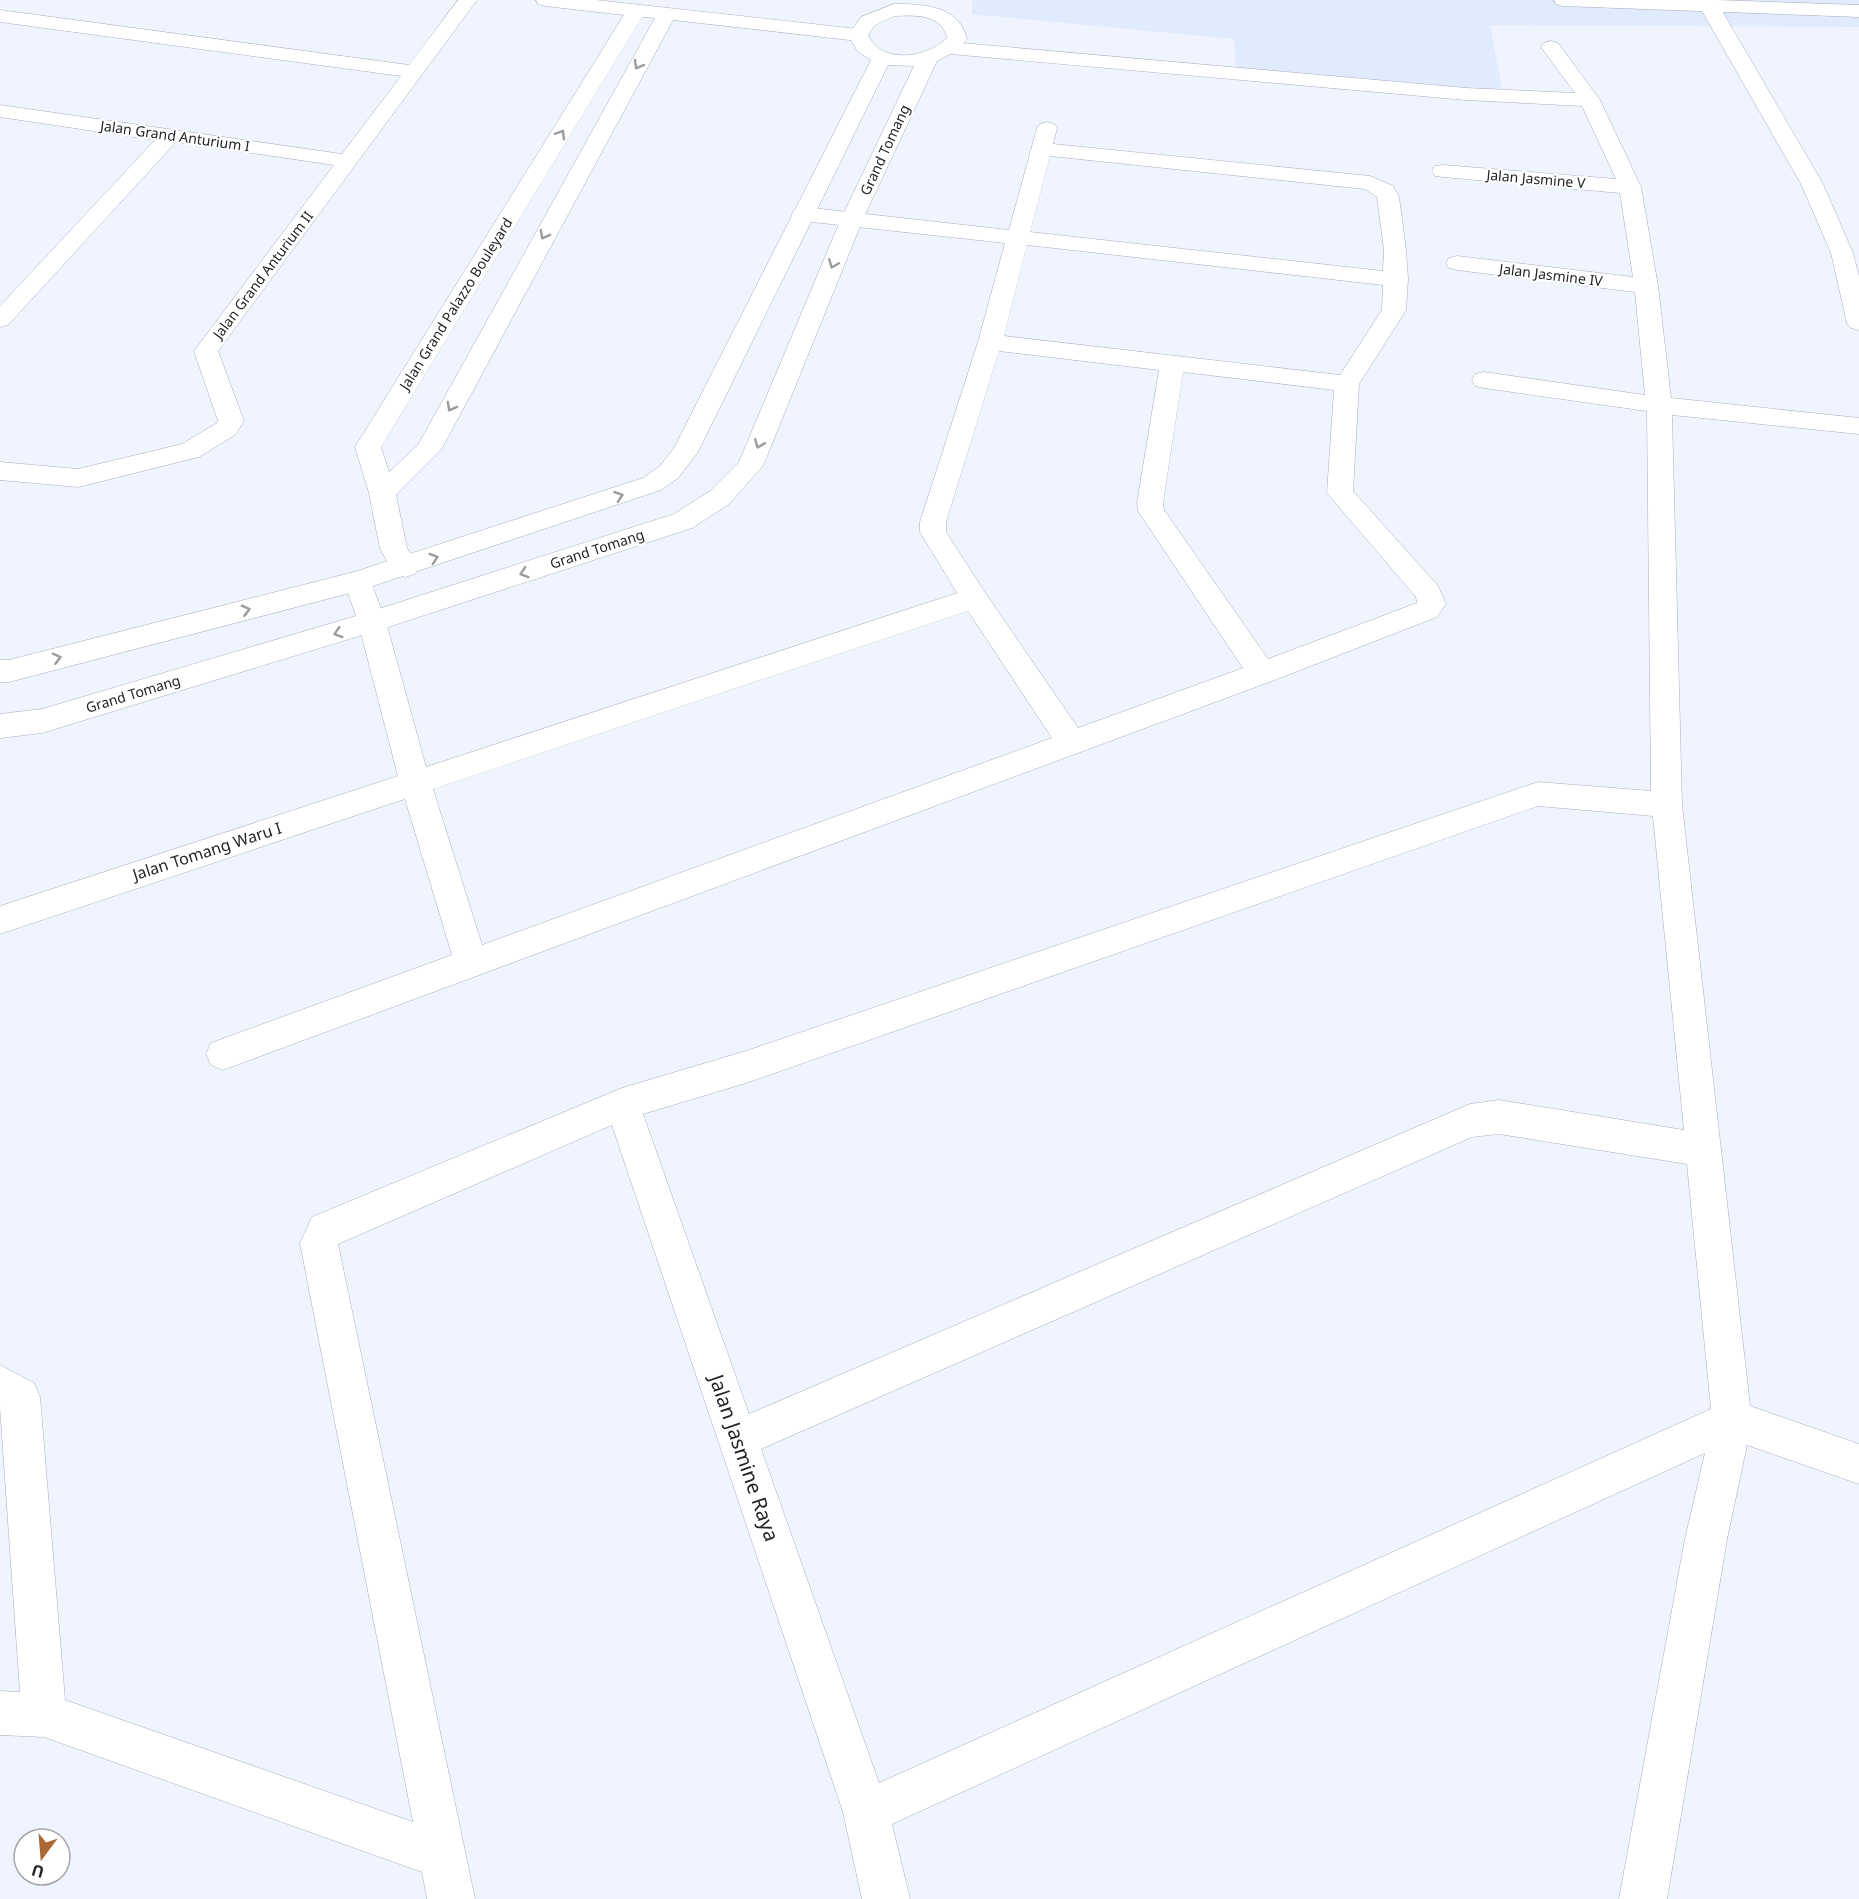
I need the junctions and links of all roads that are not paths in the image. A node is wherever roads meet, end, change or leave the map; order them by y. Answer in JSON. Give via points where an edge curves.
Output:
{"nodes":[{"id":1,"x":468,"y":0,"type":"edge"},
{"id":2,"x":545,"y":0,"type":"edge"},
{"id":3,"x":1563,"y":0,"type":"edge"},
{"id":4,"x":1708,"y":4,"type":"junction"},
{"id":5,"x":918,"y":5,"type":"edge"},
{"id":6,"x":636,"y":10,"type":"junction"},
{"id":7,"x":1859,"y":11,"type":"edge"},
{"id":8,"x":667,"y":14,"type":"junction"},
{"id":9,"x":0,"y":16,"type":"edge"},
{"id":10,"x":858,"y":35,"type":"junction"},
{"id":11,"x":1551,"y":47,"type":"dead end"},
{"id":12,"x":939,"y":53,"type":"junction"},
{"id":13,"x":882,"y":57,"type":"junction"},
{"id":14,"x":415,"y":72,"type":"junction"},
{"id":15,"x":1590,"y":100,"type":"junction"},
{"id":16,"x":2,"y":114,"type":"edge"},
{"id":17,"x":170,"y":136,"type":"junction"},
{"id":18,"x":349,"y":161,"type":"junction"},
{"id":19,"x":544,"y":162,"type":"junction"},
{"id":20,"x":582,"y":165,"type":"junction"},
{"id":21,"x":1443,"y":171,"type":"dead end"},
{"id":22,"x":1630,"y":187,"type":"junction"},
{"id":23,"x":803,"y":214,"type":"junction"},
{"id":24,"x":852,"y":219,"type":"junction"},
{"id":25,"x":1017,"y":237,"type":"junction"},
{"id":26,"x":1457,"y":263,"type":"dead end"},
{"id":27,"x":1396,"y":279,"type":"junction"},
{"id":28,"x":1646,"y":286,"type":"junction"},
{"id":29,"x":0,"y":320,"type":"edge"},
{"id":30,"x":1859,"y":323,"type":"edge"},
{"id":31,"x":990,"y":342,"type":"junction"},
{"id":32,"x":1172,"y":365,"type":"junction"},
{"id":33,"x":1484,"y":380,"type":"dead end"},
{"id":34,"x":1347,"y":384,"type":"junction"},
{"id":35,"x":1659,"y":405,"type":"junction"},
{"id":36,"x":1859,"y":426,"type":"edge"},
{"id":37,"x":368,"y":447,"type":"junction"},
{"id":38,"x":428,"y":450,"type":"junction"},
{"id":39,"x":0,"y":471,"type":"edge"},
{"id":40,"x":382,"y":493,"type":"junction"},
{"id":41,"x":405,"y":567,"type":"junction"},
{"id":42,"x":358,"y":581,"type":"junction"},
{"id":43,"x":974,"y":598,"type":"junction"},
{"id":44,"x":372,"y":622,"type":"junction"},
{"id":45,"x":0,"y":671,"type":"edge"},
{"id":46,"x":1262,"y":673,"type":"junction"},
{"id":47,"x":0,"y":726,"type":"edge"},
{"id":48,"x":1072,"y":743,"type":"junction"},
{"id":49,"x":415,"y":782,"type":"junction"},
{"id":50,"x":1667,"y":805,"type":"junction"},
{"id":51,"x":0,"y":920,"type":"edge"},
{"id":52,"x":471,"y":963,"type":"junction"},
{"id":53,"x":224,"y":1054,"type":"dead end"},
{"id":54,"x":622,"y":1104,"type":"junction"},
{"id":55,"x":1702,"y":1150,"type":"junction"},
{"id":56,"x":0,"y":1384,"type":"edge"},
{"id":57,"x":1732,"y":1420,"type":"junction"},
{"id":58,"x":737,"y":1439,"type":"junction"},
{"id":59,"x":1859,"y":1464,"type":"edge"},
{"id":60,"x":0,"y":1713,"type":"edge"},
{"id":61,"x":44,"y":1715,"type":"junction"},
{"id":62,"x":866,"y":1812,"type":"junction"},
{"id":63,"x":442,"y":1856,"type":"junction"},
{"id":64,"x":451,"y":1899,"type":"edge"},
{"id":65,"x":886,"y":1899,"type":"edge"},
{"id":66,"x":1643,"y":1899,"type":"edge"}],
"edges":[{"from":1,"to":14,"type":"street","name":"Jalan Grand Anturium II"},
{"from":2,"to":6,"type":"street"},
{"from":3,"to":4,"type":"street"},
{"from":4,"to":7,"type":"street"},
{"from":4,"to":30,"type":"street","via":[[1812,184],[1842,253]]},
{"from":5,"to":10,"type":"street","via":[[876,16],[863,24]]},
{"from":5,"to":12,"type":"street","via":[[957,29],[957,39]]},
{"from":6,"to":8,"type":"street"},
{"from":19,"to":6,"type":"street","name":"Jalan Grand Palazzo Bouleyard","one_way":true},
{"from":8,"to":10,"type":"street"},
{"from":8,"to":20,"type":"street","one_way":true},
{"from":9,"to":14,"type":"street"},
{"from":10,"to":13,"type":"street","via":[[864,47]]},
{"from":11,"to":15,"type":"street"},
{"from":12,"to":13,"type":"street","via":[[905,60]]},
{"from":12,"to":15,"type":"street"},
{"from":12,"to":24,"type":"street","name":"Grand Tomang"},
{"from":13,"to":23,"type":"street"},
{"from":14,"to":18,"type":"street","name":"Jalan Grand Anturium II"},
{"from":15,"to":22,"type":"street"},
{"from":16,"to":17,"type":"street","name":"Jalan Grand Anturium I"},
{"from":17,"to":18,"type":"street","name":"Jalan Grand Anturium I"},
{"from":17,"to":29,"type":"street"},
{"from":18,"to":39,"type":"street","name":"Jalan Grand Anturium II","via":[[206,351],[231,421],[226,429],[190,451],[78,478]]},
{"from":19,"to":20,"type":"street"},
{"from":19,"to":37,"type":"street","name":"Jalan Grand Palazzo Bouleyard"},
{"from":20,"to":38,"type":"street","one_way":true},
{"from":21,"to":22,"type":"street","name":"Jalan Jasmine V"},
{"from":22,"to":28,"type":"street"},
{"from":23,"to":24,"type":"street"},
{"from":41,"to":23,"type":"street","one_way":true,"via":[[652,484],[669,472],[685,452]]},
{"from":24,"to":25,"type":"street"},
{"from":24,"to":44,"type":"street","name":"Grand Tomang","one_way":true,"via":[[750,466],[729,492],[683,521]]},
{"from":25,"to":27,"type":"street"},
{"from":25,"to":27,"type":"street","via":[[1044,138],[1380,187],[1388,197]]},
{"from":25,"to":31,"type":"street"},
{"from":26,"to":28,"type":"street","name":"Jalan Jasmine IV"},
{"from":27,"to":34,"type":"street","via":[[1394,310]]},
{"from":28,"to":35,"type":"street"},
{"from":31,"to":32,"type":"street"},
{"from":31,"to":43,"type":"street","via":[[933,522],[933,532]]},
{"from":32,"to":34,"type":"street"},
{"from":32,"to":46,"type":"street","via":[[1151,511]]},
{"from":33,"to":35,"type":"street"},
{"from":34,"to":46,"type":"street","via":[[1340,493],[1428,593],[1432,604],[1427,610]]},
{"from":35,"to":36,"type":"street"},
{"from":35,"to":50,"type":"street"},
{"from":37,"to":38,"type":"street"},
{"from":37,"to":40,"type":"street"},
{"from":38,"to":40,"type":"street"},
{"from":40,"to":41,"type":"street","via":[[394,549]]},
{"from":41,"to":42,"type":"street"},
{"from":42,"to":44,"type":"street"},
{"from":45,"to":42,"type":"street","one_way":true},
{"from":43,"to":48,"type":"street"},
{"from":43,"to":49,"type":"street","name":"Jalan Tomang Waru I"},
{"from":44,"to":47,"type":"street","name":"Grand Tomang","one_way":true,"via":[[42,721]]},
{"from":44,"to":49,"type":"street"},
{"from":46,"to":48,"type":"street"},
{"from":48,"to":52,"type":"street"},
{"from":49,"to":51,"type":"street","name":"Jalan Tomang Waru I"},
{"from":49,"to":52,"type":"street"},
{"from":50,"to":54,"type":"street","via":[[1538,794],[746,1067]]},
{"from":50,"to":55,"type":"street"},
{"from":52,"to":53,"type":"street"},
{"from":54,"to":58,"type":"street","name":"Jalan Jasmine Raya"},
{"from":54,"to":63,"type":"street","via":[[325,1230],[319,1243]]},
{"from":55,"to":57,"type":"street"},
{"from":55,"to":58,"type":"street","via":[[1499,1117],[1470,1121]]},
{"from":56,"to":61,"type":"street","via":[[20,1397]]},
{"from":57,"to":59,"type":"street"},
{"from":57,"to":62,"type":"street"},
{"from":57,"to":66,"type":"street","via":[[1706,1539]]},
{"from":58,"to":62,"type":"street","name":"Jalan Jasmine Raya"},
{"from":60,"to":61,"type":"street"},
{"from":61,"to":63,"type":"street"},
{"from":62,"to":65,"type":"street","name":"Jalan Jasmine Raya"},
{"from":63,"to":64,"type":"street"}]}
